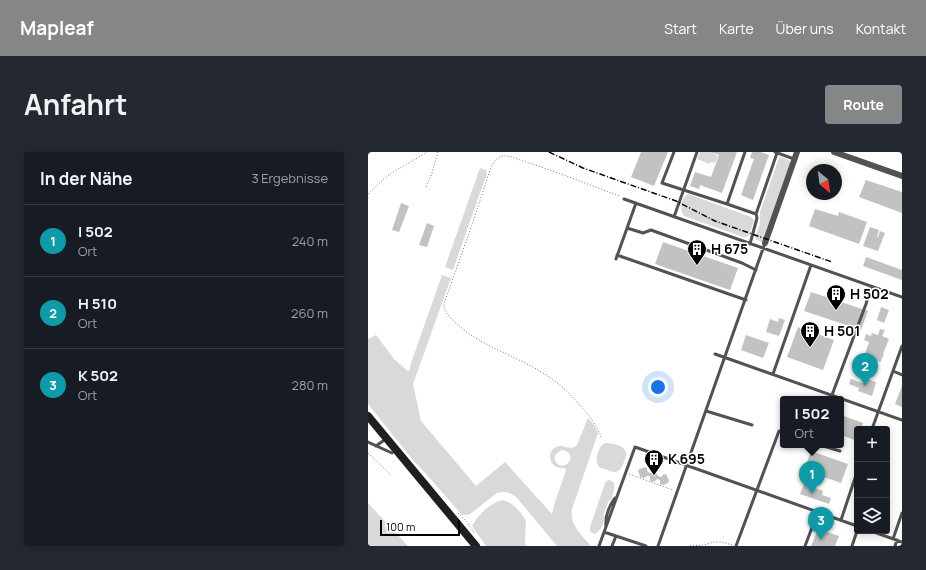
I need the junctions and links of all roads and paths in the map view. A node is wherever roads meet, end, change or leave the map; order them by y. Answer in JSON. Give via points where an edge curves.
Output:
{"nodes":[{"id":1,"x":428,"y":152,"type":"edge"},
{"id":2,"x":438,"y":152,"type":"edge"},
{"id":3,"x":674,"y":152,"type":"edge"},
{"id":4,"x":697,"y":152,"type":"edge"},
{"id":5,"x":745,"y":152,"type":"edge"},
{"id":6,"x":776,"y":152,"type":"edge"},
{"id":7,"x":797,"y":152,"type":"edge"},
{"id":8,"x":834,"y":152,"type":"edge"},
{"id":9,"x":794,"y":159,"type":"junction"},
{"id":10,"x":902,"y":176,"type":"edge"},
{"id":11,"x":426,"y":187,"type":"dead end"},
{"id":12,"x":684,"y":190,"type":"junction"},
{"id":13,"x":368,"y":194,"type":"edge"},
{"id":14,"x":624,"y":199,"type":"joint"},
{"id":15,"x":636,"y":204,"type":"junction"},
{"id":16,"x":726,"y":204,"type":"junction"},
{"id":17,"x":756,"y":214,"type":"junction"},
{"id":18,"x":674,"y":217,"type":"junction"},
{"id":19,"x":627,"y":228,"type":"junction"},
{"id":20,"x":750,"y":244,"type":"junction"},
{"id":21,"x":765,"y":244,"type":"junction"},
{"id":22,"x":617,"y":255,"type":"junction"},
{"id":23,"x":616,"y":259,"type":"dead end"},
{"id":24,"x":811,"y":265,"type":"junction"},
{"id":25,"x":756,"y":270,"type":"junction"},
{"id":26,"x":871,"y":286,"type":"junction"},
{"id":27,"x":902,"y":298,"type":"edge"},
{"id":28,"x":746,"y":300,"type":"junction"},
{"id":29,"x":902,"y":346,"type":"edge"},
{"id":30,"x":714,"y":354,"type":"dead end"},
{"id":31,"x":726,"y":358,"type":"junction"},
{"id":32,"x":892,"y":371,"type":"junction"},
{"id":33,"x":773,"y":374,"type":"junction"},
{"id":34,"x":902,"y":375,"type":"edge"},
{"id":35,"x":832,"y":395,"type":"joint"},
{"id":36,"x":844,"y":399,"type":"edge"},
{"id":37,"x":706,"y":411,"type":"junction"},
{"id":38,"x":878,"y":412,"type":"junction"},
{"id":39,"x":368,"y":416,"type":"edge"},
{"id":40,"x":902,"y":420,"type":"edge"},
{"id":41,"x":752,"y":425,"type":"dead end"},
{"id":42,"x":873,"y":426,"type":"edge"},
{"id":43,"x":780,"y":431,"type":"edge"},
{"id":44,"x":601,"y":436,"type":"dead end"},
{"id":45,"x":387,"y":438,"type":"junction"},
{"id":46,"x":368,"y":442,"type":"edge"},
{"id":47,"x":376,"y":446,"type":"junction"},
{"id":48,"x":829,"y":448,"type":"edge"},
{"id":49,"x":840,"y":452,"type":"dead end"},
{"id":50,"x":368,"y":453,"type":"edge"},
{"id":51,"x":392,"y":453,"type":"dead end"},
{"id":52,"x":686,"y":466,"type":"junction"},
{"id":53,"x":626,"y":473,"type":"junction"},
{"id":54,"x":391,"y":475,"type":"dead end"},
{"id":55,"x":854,"y":480,"type":"edge"},
{"id":56,"x":756,"y":490,"type":"junction"},
{"id":57,"x":678,"y":491,"type":"junction"},
{"id":58,"x":618,"y":496,"type":"junction"},
{"id":59,"x":818,"y":512,"type":"junction"},
{"id":60,"x":902,"y":513,"type":"edge"},
{"id":61,"x":840,"y":520,"type":"junction"},
{"id":62,"x":854,"y":525,"type":"edge"},
{"id":63,"x":606,"y":527,"type":"junction"},
{"id":64,"x":604,"y":532,"type":"junction"},
{"id":65,"x":856,"y":534,"type":"edge"},
{"id":66,"x":879,"y":534,"type":"edge"},
{"id":67,"x":616,"y":536,"type":"junction"},
{"id":68,"x":893,"y":539,"type":"junction"},
{"id":69,"x":897,"y":540,"type":"junction"},
{"id":70,"x":902,"y":542,"type":"edge"},
{"id":71,"x":476,"y":546,"type":"edge"},
{"id":72,"x":599,"y":546,"type":"edge"},
{"id":73,"x":612,"y":546,"type":"edge"},
{"id":74,"x":646,"y":546,"type":"edge"},
{"id":75,"x":658,"y":546,"type":"edge"},
{"id":76,"x":690,"y":546,"type":"edge"},
{"id":77,"x":736,"y":546,"type":"edge"},
{"id":78,"x":805,"y":546,"type":"edge"},
{"id":79,"x":852,"y":546,"type":"edge"},
{"id":80,"x":895,"y":546,"type":"edge"}],
"edges":[{"from":1,"to":13,"type":"path","via":[[390,174]]},
{"from":2,"to":11,"type":"path"},
{"from":3,"to":12,"type":"lane","via":[[662,182]]},
{"from":4,"to":12,"type":"lane"},
{"from":5,"to":16,"type":"lane"},
{"from":6,"to":9,"type":"lane"},
{"from":6,"to":17,"type":"lane"},
{"from":7,"to":9,"type":"street"},
{"from":8,"to":10,"type":"street"},
{"from":9,"to":21,"type":"street"},
{"from":12,"to":16,"type":"lane"},
{"from":12,"to":18,"type":"lane"},
{"from":14,"to":15,"type":"lane"},
{"from":14,"to":44,"type":"path","via":[[511,157],[497,158],[491,167],[444,308],[451,318],[472,336],[552,379],[586,413]]},
{"from":15,"to":18,"type":"lane"},
{"from":15,"to":19,"type":"lane"},
{"from":16,"to":17,"type":"lane"},
{"from":17,"to":20,"type":"lane"},
{"from":18,"to":20,"type":"lane"},
{"from":19,"to":22,"type":"lane"},
{"from":19,"to":25,"type":"lane","via":[[643,233],[651,230]]},
{"from":20,"to":21,"type":"lane"},
{"from":21,"to":24,"type":"lane"},
{"from":21,"to":25,"type":"lane"},
{"from":22,"to":23,"type":"lane"},
{"from":22,"to":28,"type":"lane"},
{"from":24,"to":26,"type":"lane"},
{"from":24,"to":33,"type":"lane"},
{"from":25,"to":28,"type":"lane"},
{"from":26,"to":27,"type":"lane"},
{"from":26,"to":35,"type":"lane"},
{"from":28,"to":31,"type":"lane"},
{"from":29,"to":32,"type":"lane"},
{"from":30,"to":31,"type":"lane"},
{"from":31,"to":33,"type":"lane"},
{"from":31,"to":37,"type":"lane"},
{"from":32,"to":34,"type":"lane"},
{"from":32,"to":38,"type":"lane"},
{"from":33,"to":35,"type":"lane"},
{"from":36,"to":38,"type":"lane"},
{"from":37,"to":41,"type":"lane"},
{"from":37,"to":52,"type":"lane"},
{"from":38,"to":40,"type":"lane"},
{"from":38,"to":42,"type":"lane"},
{"from":39,"to":45,"type":"main road"},
{"from":43,"to":56,"type":"lane"},
{"from":45,"to":47,"type":"lane"},
{"from":45,"to":71,"type":"main road"},
{"from":46,"to":47,"type":"lane"},
{"from":47,"to":51,"type":"lane"},
{"from":48,"to":49,"type":"lane"},
{"from":50,"to":54,"type":"path"},
{"from":52,"to":53,"type":"lane","via":[[635,447]]},
{"from":52,"to":56,"type":"lane"},
{"from":52,"to":57,"type":"lane"},
{"from":53,"to":57,"type":"path"},
{"from":53,"to":58,"type":"lane"},
{"from":55,"to":61,"type":"lane"},
{"from":56,"to":59,"type":"lane"},
{"from":56,"to":77,"type":"lane"},
{"from":57,"to":75,"type":"lane"},
{"from":58,"to":63,"type":"lane"},
{"from":58,"to":63,"type":"lane","via":[[607,515]]},
{"from":59,"to":61,"type":"lane"},
{"from":59,"to":78,"type":"lane"},
{"from":60,"to":68,"type":"lane"},
{"from":61,"to":62,"type":"lane"},
{"from":63,"to":64,"type":"lane"},
{"from":64,"to":67,"type":"lane"},
{"from":64,"to":72,"type":"lane"},
{"from":65,"to":79,"type":"lane"},
{"from":66,"to":68,"type":"lane"},
{"from":67,"to":73,"type":"lane"},
{"from":67,"to":74,"type":"lane"},
{"from":68,"to":69,"type":"lane"},
{"from":69,"to":70,"type":"lane"},
{"from":69,"to":80,"type":"lane"},
{"from":76,"to":77,"type":"path","via":[[714,542]]}]}
